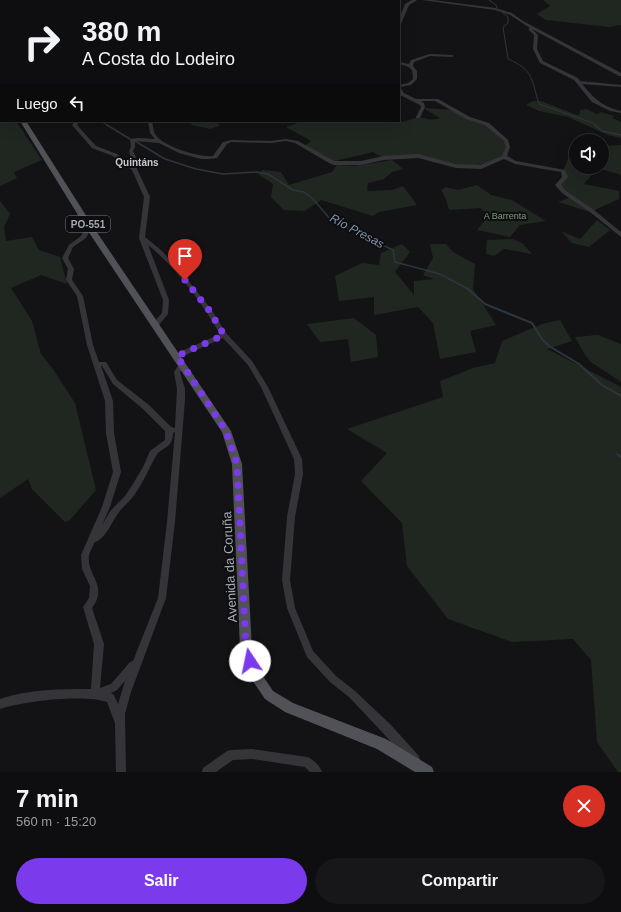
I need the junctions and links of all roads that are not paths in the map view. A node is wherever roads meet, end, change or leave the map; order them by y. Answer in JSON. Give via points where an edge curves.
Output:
{"nodes":[{"id":1,"x":415,"y":0,"type":"edge"},
{"id":2,"x":424,"y":0,"type":"edge"},
{"id":3,"x":400,"y":22,"type":"edge"},
{"id":4,"x":532,"y":28,"type":"junction"},
{"id":5,"x":452,"y":56,"type":"dead end"},
{"id":6,"x":400,"y":63,"type":"edge"},
{"id":7,"x":411,"y":66,"type":"junction"},
{"id":8,"x":621,"y":75,"type":"edge"},
{"id":9,"x":578,"y":82,"type":"junction"},
{"id":10,"x":621,"y":86,"type":"edge"},
{"id":11,"x":400,"y":87,"type":"edge"},
{"id":12,"x":576,"y":88,"type":"dead end"},
{"id":13,"x":583,"y":88,"type":"junction"},
{"id":14,"x":400,"y":89,"type":"edge"},
{"id":15,"x":414,"y":100,"type":"junction"},
{"id":16,"x":621,"y":112,"type":"edge"},
{"id":17,"x":418,"y":117,"type":"dead end"},
{"id":18,"x":24,"y":122,"type":"edge"},
{"id":19,"x":77,"y":122,"type":"edge"},
{"id":20,"x":150,"y":122,"type":"edge"},
{"id":21,"x":161,"y":141,"type":"junction"},
{"id":22,"x":504,"y":157,"type":"junction"},
{"id":23,"x":134,"y":169,"type":"junction"},
{"id":24,"x":90,"y":228,"type":"junction"},
{"id":25,"x":621,"y":235,"type":"edge"},
{"id":26,"x":142,"y":238,"type":"junction"},
{"id":27,"x":156,"y":324,"type":"junction"},
{"id":28,"x":224,"y":335,"type":"junction"},
{"id":29,"x":98,"y":364,"type":"junction"},
{"id":30,"x":182,"y":370,"type":"junction"},
{"id":31,"x":173,"y":430,"type":"junction"},
{"id":32,"x":91,"y":541,"type":"junction"},
{"id":33,"x":139,"y":657,"type":"junction"},
{"id":34,"x":128,"y":685,"type":"junction"},
{"id":35,"x":114,"y":687,"type":"junction"},
{"id":36,"x":97,"y":694,"type":"junction"},
{"id":37,"x":111,"y":698,"type":"junction"},
{"id":38,"x":123,"y":702,"type":"junction"},
{"id":39,"x":0,"y":704,"type":"edge"},
{"id":40,"x":119,"y":723,"type":"junction"},
{"id":41,"x":425,"y":770,"type":"edge"},
{"id":42,"x":121,"y":772,"type":"edge"},
{"id":43,"x":207,"y":772,"type":"edge"},
{"id":44,"x":317,"y":772,"type":"edge"}],
"edges":[{"from":1,"to":3,"type":"street","via":[[407,4]]},
{"from":2,"to":4,"type":"street","via":[[500,10],[512,14]]},
{"from":4,"to":8,"type":"street"},
{"from":4,"to":9,"type":"street","via":[[530,29],[536,35],[536,49],[541,62]]},
{"from":5,"to":7,"type":"street","via":[[430,55],[412,61]]},
{"from":6,"to":7,"type":"street"},
{"from":7,"to":11,"type":"street","via":[[415,71],[415,78],[409,84]]},
{"from":9,"to":10,"type":"street"},
{"from":9,"to":13,"type":"street"},
{"from":12,"to":13,"type":"street"},
{"from":13,"to":16,"type":"street","via":[[594,101]]},
{"from":14,"to":15,"type":"street","via":[[402,94]]},
{"from":15,"to":17,"type":"street","via":[[423,107]]},
{"from":15,"to":22,"type":"street","via":[[436,100],[473,120],[487,124],[506,140],[508,147]]},
{"from":18,"to":24,"type":"main road","number":"PO-551"},
{"from":19,"to":23,"type":"street","via":[[74,125],[94,147],[115,155]]},
{"from":20,"to":21,"type":"street","via":[[152,134]]},
{"from":21,"to":22,"type":"street","via":[[190,156],[207,158],[215,156],[225,143],[231,141],[286,140],[306,146],[334,163],[361,163],[384,158],[418,156],[472,168]]},
{"from":21,"to":23,"type":"street","via":[[132,140]]},
{"from":22,"to":25,"type":"street","via":[[515,162],[563,171],[565,177],[558,185],[564,192]]},
{"from":23,"to":26,"type":"street","via":[[147,197]]},
{"from":24,"to":27,"type":"main road","number":"PO-551"},
{"from":24,"to":29,"type":"street","via":[[86,230],[84,237],[71,246],[65,258],[71,269],[69,280],[80,296],[90,345]]},
{"from":26,"to":27,"type":"street","via":[[166,300],[165,314]]},
{"from":26,"to":28,"type":"street","via":[[160,252],[185,280],[209,310]]},
{"from":27,"to":30,"type":"main road","name":"Avenida da Coruña","number":"PO-551"},
{"from":28,"to":30,"type":"street"},
{"from":28,"to":41,"type":"street","via":[[250,363],[298,459],[300,474],[291,518],[286,580],[291,608],[310,654]]},
{"from":29,"to":31,"type":"street","via":[[104,364],[115,382]]},
{"from":29,"to":32,"type":"street","via":[[109,401],[110,433],[117,472],[106,507]]},
{"from":30,"to":31,"type":"street","via":[[181,400]]},
{"from":30,"to":41,"type":"main road","name":"Avenida da Coruña","number":"PO-551","via":[[226,431],[237,464],[246,649],[254,673],[269,695],[289,708],[381,744]]},
{"from":31,"to":32,"type":"street","via":[[168,442],[153,453],[150,464],[128,497],[114,512],[99,536]]},
{"from":31,"to":33,"type":"street","via":[[171,522],[162,598]]},
{"from":32,"to":36,"type":"street","via":[[85,555],[86,569],[94,586],[93,599],[87,607],[99,644]]},
{"from":33,"to":34,"type":"street"},
{"from":33,"to":35,"type":"street"},
{"from":34,"to":35,"type":"street","via":[[120,684]]},
{"from":34,"to":38,"type":"street"},
{"from":35,"to":36,"type":"street"},
{"from":35,"to":37,"type":"street"},
{"from":36,"to":37,"type":"street"},
{"from":36,"to":39,"type":"street","via":[[39,696]]},
{"from":37,"to":38,"type":"street"},
{"from":37,"to":40,"type":"street"},
{"from":38,"to":40,"type":"street"},
{"from":40,"to":42,"type":"street"},
{"from":43,"to":44,"type":"street","via":[[231,755],[252,754],[307,762]]}]}
